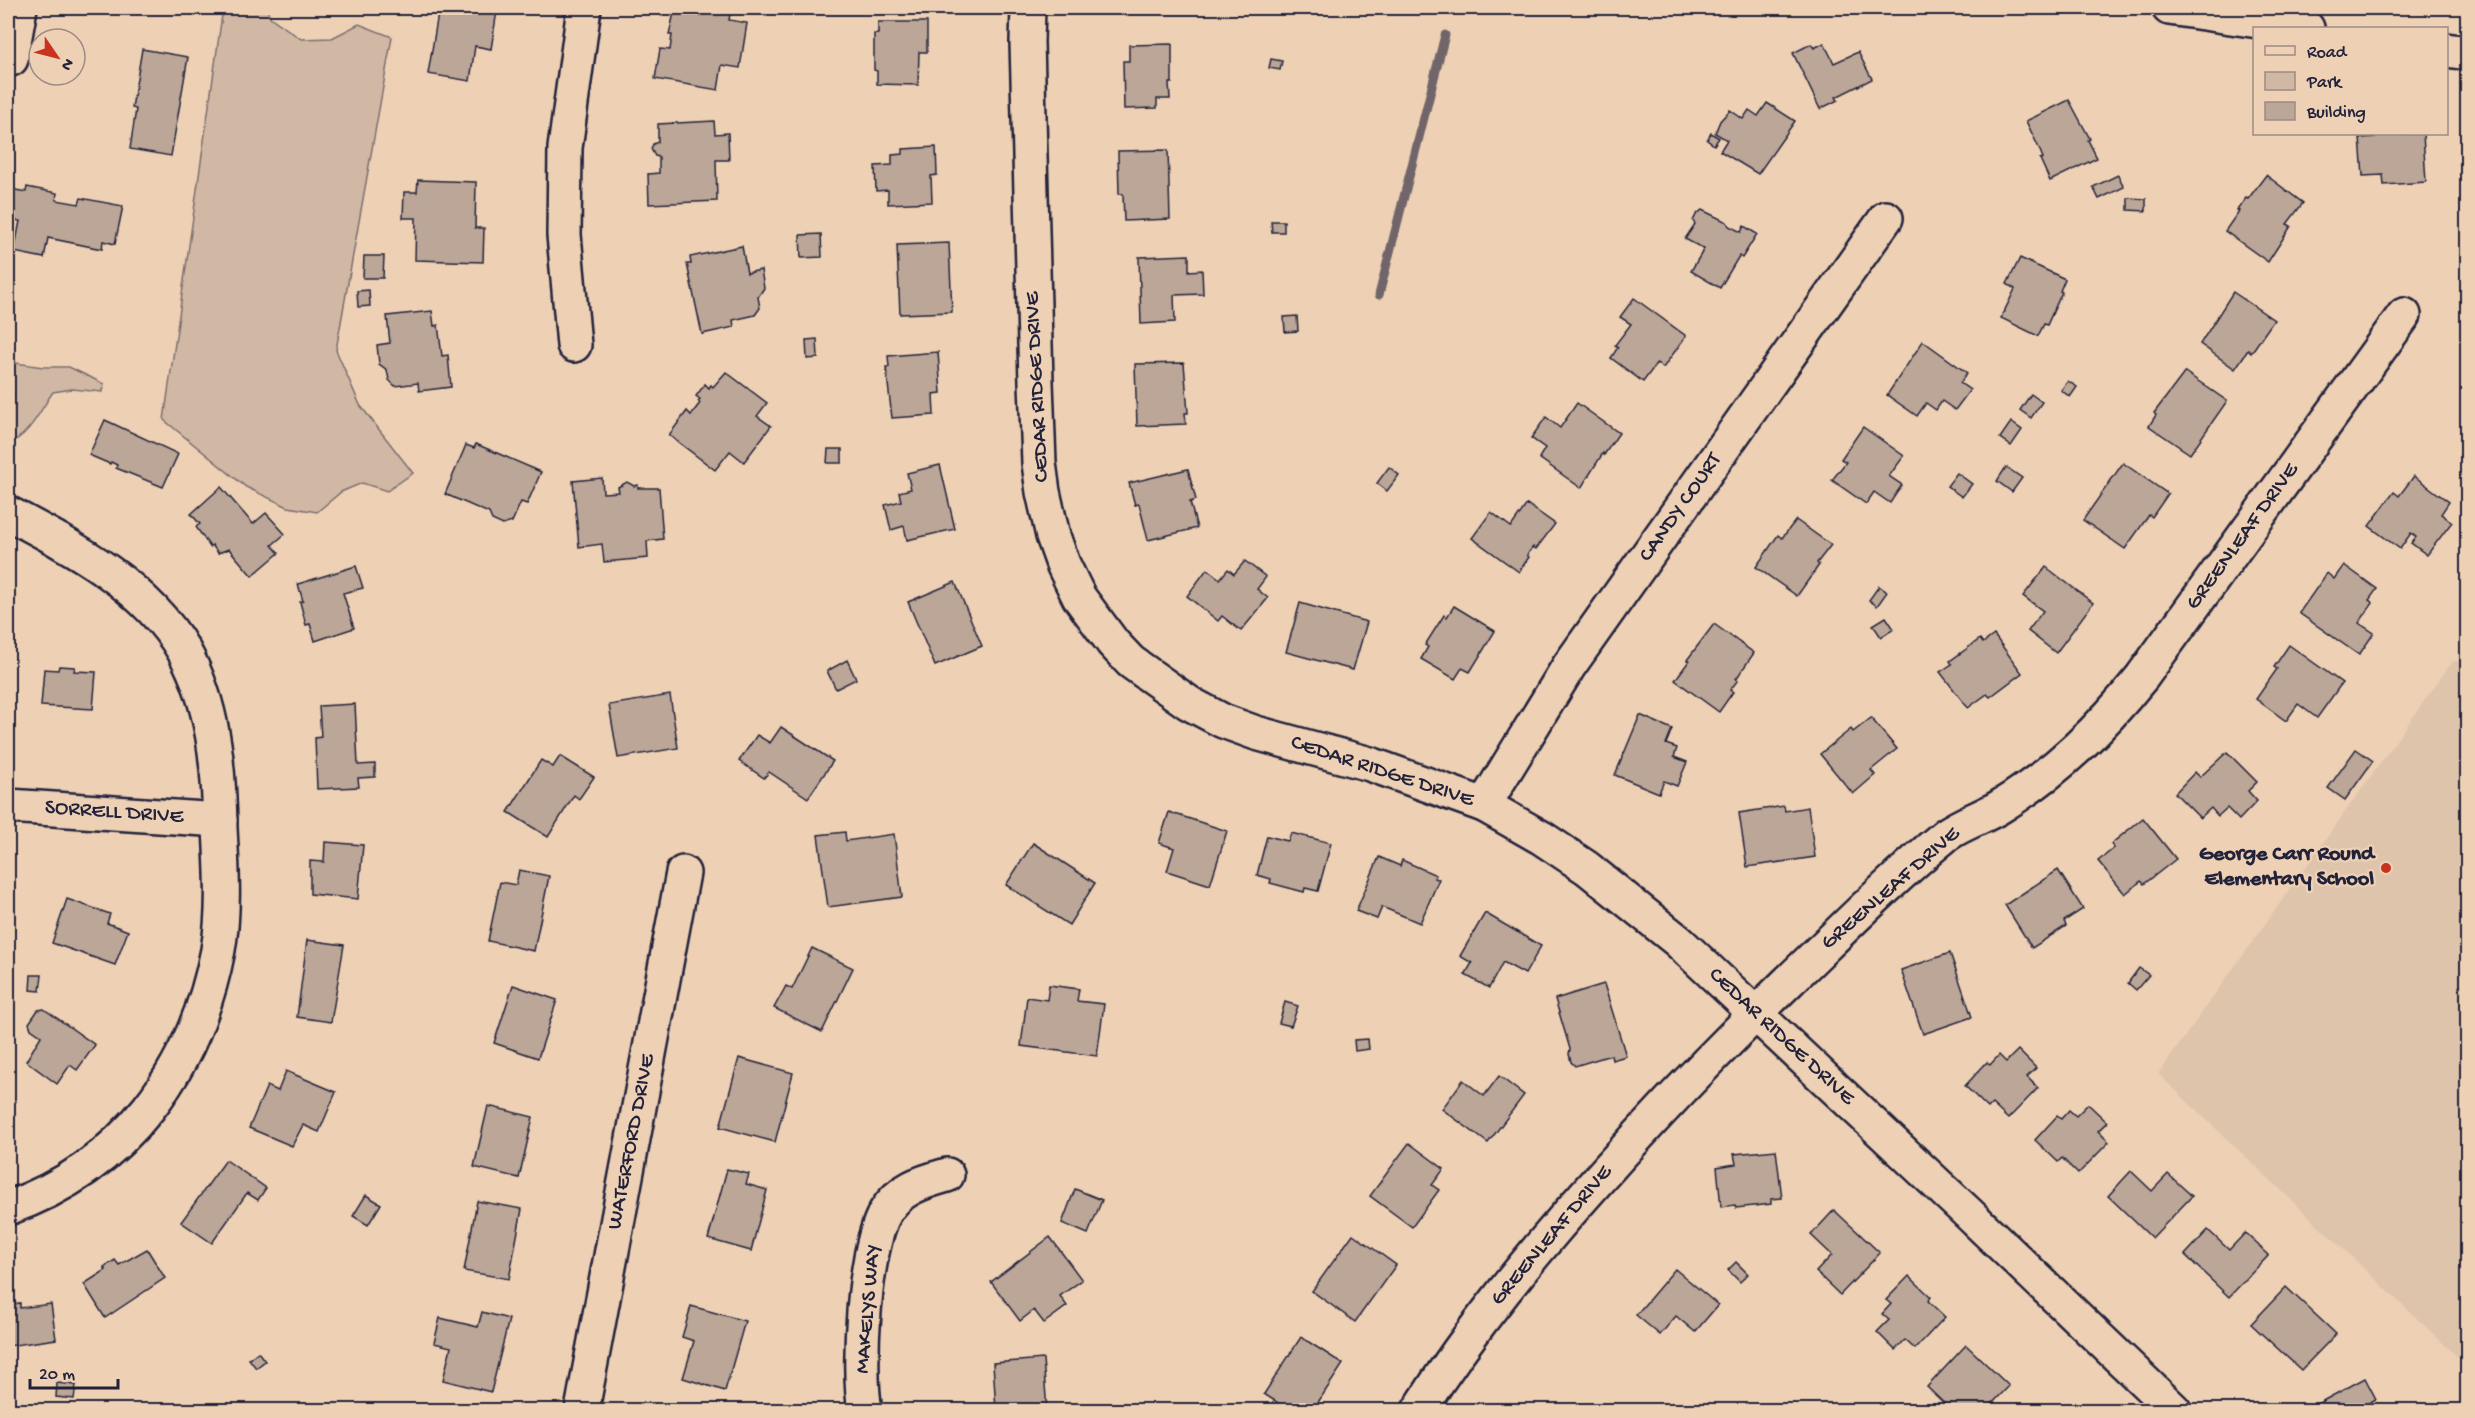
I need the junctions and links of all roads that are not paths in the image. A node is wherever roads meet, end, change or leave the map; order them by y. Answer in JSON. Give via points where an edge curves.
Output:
{"nodes":[{"id":1,"x":20,"y":8,"type":"edge"},
{"id":2,"x":584,"y":8,"type":"edge"},
{"id":3,"x":1028,"y":8,"type":"edge"},
{"id":4,"x":2169,"y":8,"type":"edge"},
{"id":5,"x":2300,"y":27,"type":"edge"},
{"id":6,"x":2448,"y":50,"type":"edge"},
{"id":7,"x":2468,"y":53,"type":"edge"},
{"id":8,"x":11,"y":59,"type":"dead end"},
{"id":9,"x":1886,"y":218,"type":"dead end"},
{"id":10,"x":2404,"y":315,"type":"dead end"},
{"id":11,"x":574,"y":345,"type":"dead end"},
{"id":12,"x":8,"y":513,"type":"edge"},
{"id":13,"x":1484,"y":805,"type":"junction"},
{"id":14,"x":8,"y":806,"type":"edge"},
{"id":15,"x":220,"y":820,"type":"junction"},
{"id":16,"x":682,"y":873,"type":"dead end"},
{"id":17,"x":1756,"y":1013,"type":"junction"},
{"id":18,"x":947,"y":1174,"type":"dead end"},
{"id":19,"x":8,"y":1208,"type":"edge"},
{"id":20,"x":582,"y":1410,"type":"edge"},
{"id":21,"x":865,"y":1410,"type":"edge"},
{"id":22,"x":1419,"y":1410,"type":"edge"},
{"id":23,"x":2174,"y":1410,"type":"edge"}],
"edges":[{"from":1,"to":8,"type":"street"},
{"from":2,"to":11,"type":"street","via":[[565,148],[564,235]]},
{"from":3,"to":13,"type":"street","name":"CEDAR RIDGE DRIVE","via":[[1039,463],[1053,536],[1079,597],[1131,662],[1189,703],[1223,721],[1337,753]]},
{"from":4,"to":5,"type":"street"},
{"from":6,"to":7,"type":"street"},
{"from":9,"to":13,"type":"street","name":"CANDY COURT","via":[[1569,666]]},
{"from":10,"to":17,"type":"street","name":"GREENLEAF DRIVE","via":[[2106,721],[2047,775],[1999,807],[1948,833]]},
{"from":12,"to":15,"type":"street","via":[[101,566],[137,595],[184,651],[203,697],[213,736]]},
{"from":13,"to":17,"type":"street","name":"CEDAR RIDGE DRIVE","via":[[1587,868],[1678,941]]},
{"from":14,"to":15,"type":"street","name":"SORRELL DRIVE"},
{"from":15,"to":19,"type":"street","via":[[223,897],[218,949],[206,999],[187,1047],[162,1091],[116,1145],[89,1168],[50,1191]]},
{"from":16,"to":20,"type":"street","name":"WATERFORD DRIVE"},
{"from":17,"to":22,"type":"street","name":"GREENLEAF DRIVE","via":[[1662,1109],[1551,1233],[1495,1303]]},
{"from":17,"to":23,"type":"street","name":"CEDAR RIDGE DRIVE"},
{"from":18,"to":21,"type":"street","name":"MAKELYS WAY","via":[[904,1191],[887,1210],[876,1233],[862,1359]]}]}
